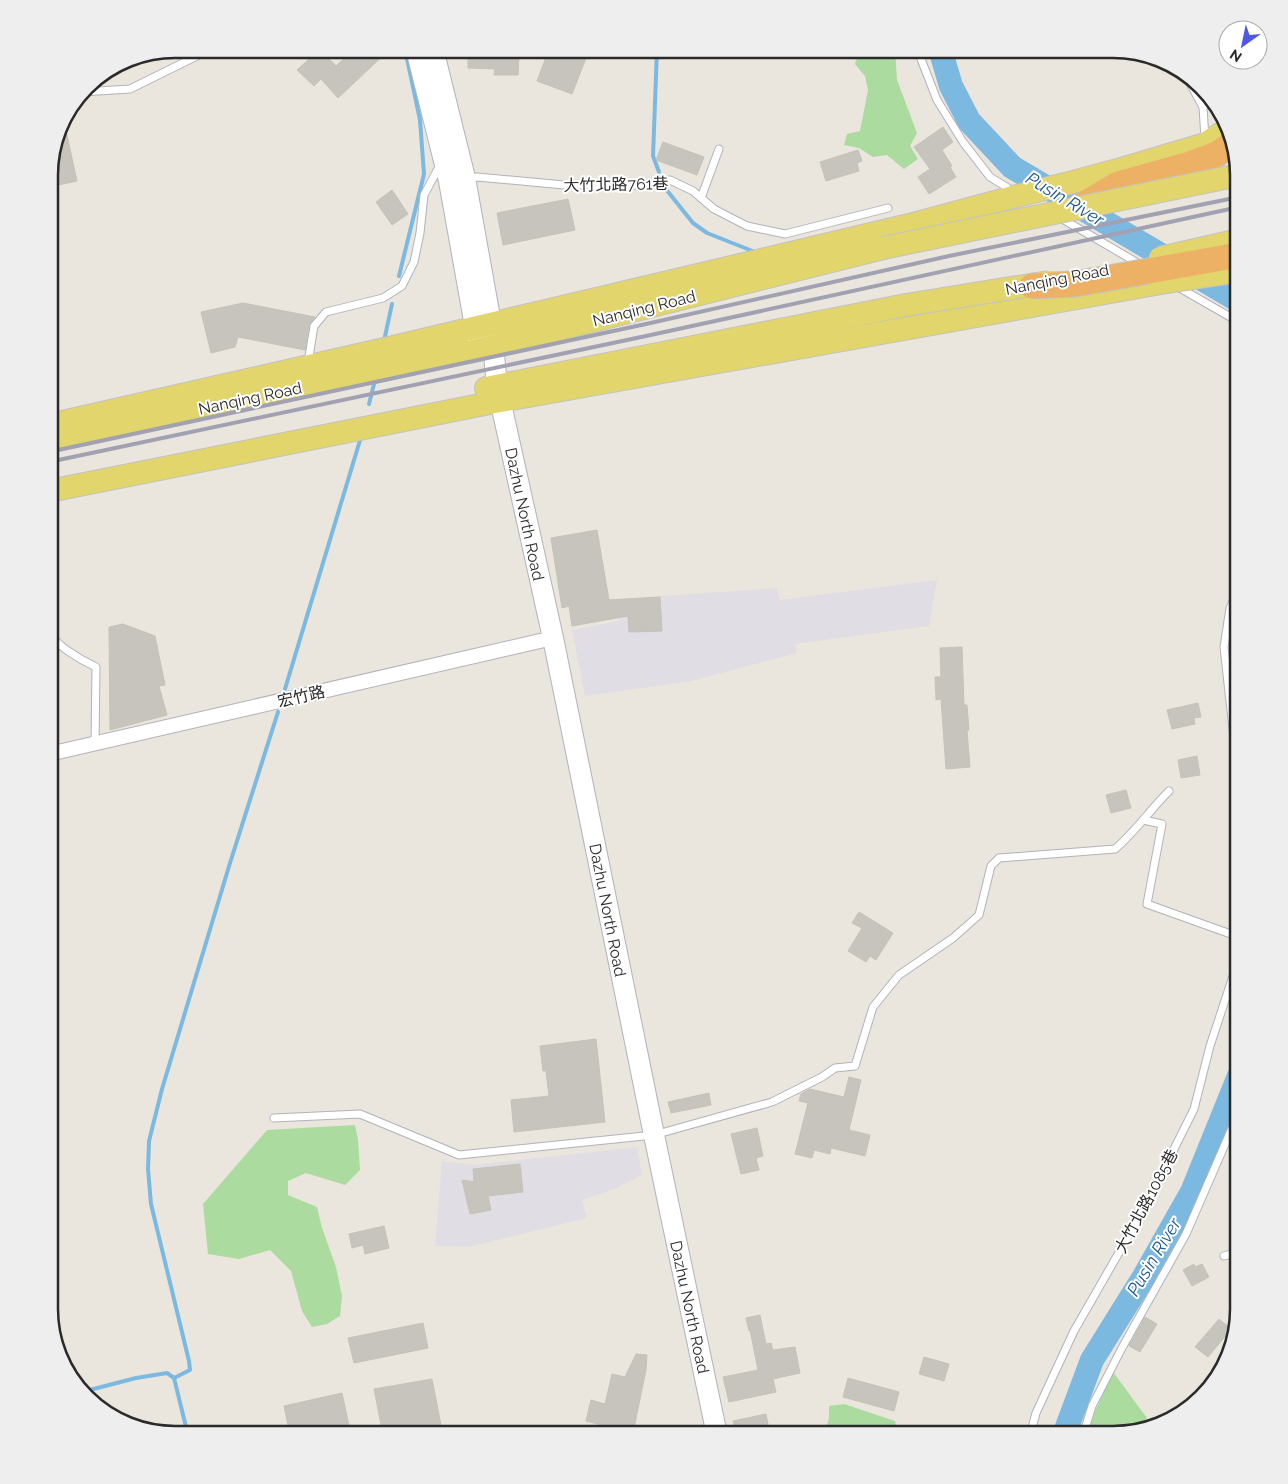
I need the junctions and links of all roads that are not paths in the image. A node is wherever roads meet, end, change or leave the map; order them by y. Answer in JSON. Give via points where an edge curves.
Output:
{"nodes":[{"id":1,"x":193,"y":58,"type":"edge"},
{"id":2,"x":418,"y":58,"type":"edge"},
{"id":3,"x":435,"y":58,"type":"edge"},
{"id":4,"x":921,"y":58,"type":"edge"},
{"id":5,"x":1193,"y":89,"type":"edge"},
{"id":6,"x":93,"y":91,"type":"edge"},
{"id":7,"x":1206,"y":103,"type":"edge"},
{"id":8,"x":1203,"y":107,"type":"junction"},
{"id":9,"x":1223,"y":132,"type":"edge"},
{"id":10,"x":1205,"y":144,"type":"junction"},
{"id":11,"x":1227,"y":147,"type":"edge"},
{"id":12,"x":719,"y":149,"type":"dead end"},
{"id":13,"x":443,"y":160,"type":"junction"},
{"id":14,"x":1230,"y":177,"type":"edge"},
{"id":15,"x":457,"y":180,"type":"junction"},
{"id":16,"x":701,"y":198,"type":"junction"},
{"id":17,"x":1023,"y":200,"type":"junction"},
{"id":18,"x":1042,"y":207,"type":"dead end"},
{"id":19,"x":1079,"y":207,"type":"junction"},
{"id":20,"x":888,"y":208,"type":"dead end"},
{"id":21,"x":1230,"y":242,"type":"edge"},
{"id":22,"x":1230,"y":257,"type":"edge"},
{"id":23,"x":1230,"y":272,"type":"edge"},
{"id":24,"x":1032,"y":286,"type":"junction"},
{"id":25,"x":1230,"y":317,"type":"edge"},
{"id":26,"x":483,"y":325,"type":"junction"},
{"id":27,"x":487,"y":348,"type":"junction"},
{"id":28,"x":308,"y":366,"type":"junction"},
{"id":29,"x":499,"y":393,"type":"junction"},
{"id":30,"x":58,"y":423,"type":"edge"},
{"id":31,"x":58,"y":436,"type":"edge"},
{"id":32,"x":100,"y":466,"type":"junction"},
{"id":33,"x":58,"y":475,"type":"edge"},
{"id":34,"x":58,"y":479,"type":"edge"},
{"id":35,"x":58,"y":489,"type":"edge"},
{"id":36,"x":1230,"y":608,"type":"edge"},
{"id":37,"x":553,"y":638,"type":"junction"},
{"id":38,"x":58,"y":642,"type":"edge"},
{"id":39,"x":1230,"y":701,"type":"edge"},
{"id":40,"x":95,"y":744,"type":"junction"},
{"id":41,"x":58,"y":752,"type":"edge"},
{"id":42,"x":1169,"y":791,"type":"dead end"},
{"id":43,"x":1143,"y":820,"type":"junction"},
{"id":44,"x":1230,"y":934,"type":"edge"},
{"id":45,"x":1230,"y":985,"type":"edge"},
{"id":46,"x":274,"y":1118,"type":"dead end"},
{"id":47,"x":1230,"y":1133,"type":"edge"},
{"id":48,"x":654,"y":1135,"type":"junction"},
{"id":49,"x":1230,"y":1254,"type":"edge"},
{"id":50,"x":1224,"y":1256,"type":"dead end"},
{"id":51,"x":715,"y":1427,"type":"edge"},
{"id":52,"x":1032,"y":1427,"type":"edge"},
{"id":53,"x":1085,"y":1427,"type":"edge"}],
"edges":[{"from":1,"to":6,"type":"lane","via":[[130,89]]},
{"from":2,"to":13,"type":"street","name":"Dazhu North Road"},
{"from":3,"to":15,"type":"street","name":"Dazhu North Road"},
{"from":4,"to":17,"type":"lane","via":[[937,100],[963,142],[990,177]]},
{"from":5,"to":8,"type":"lane"},
{"from":7,"to":8,"type":"lane"},
{"from":8,"to":10,"type":"lane"},
{"from":9,"to":10,"type":"main road"},
{"from":10,"to":17,"type":"main road","bridge":true,"via":[[1065,184]]},
{"from":11,"to":19,"type":"highway","via":[[1190,164],[1118,184]]},
{"from":12,"to":16,"type":"lane"},
{"from":13,"to":15,"type":"street","name":"Dazhu North Road"},
{"from":13,"to":28,"type":"lane","via":[[424,195],[414,262],[402,286],[384,298],[326,312],[314,326]]},
{"from":14,"to":19,"type":"main road","name":"Nanqing Road","bridge":true},
{"from":15,"to":16,"type":"lane","name":"大竹北路761巷","via":[[477,177],[564,186],[642,185],[670,180]]},
{"from":15,"to":26,"type":"street","name":"Dazhu North Road"},
{"from":16,"to":20,"type":"lane","name":"大竹北路761巷","via":[[714,209],[747,226],[785,234]]},
{"from":17,"to":26,"type":"main road"},
{"from":18,"to":25,"type":"lane"},
{"from":19,"to":27,"type":"main road","name":"Nanqing Road","bridge":true,"via":[[883,248]]},
{"from":21,"to":24,"type":"main road","name":"Nanqing Road","bridge":true},
{"from":22,"to":24,"type":"highway","bridge":true,"via":[[1075,284]]},
{"from":23,"to":29,"type":"main road","bridge":true},
{"from":24,"to":29,"type":"main road","name":"Nanqing Road","bridge":true,"via":[[906,305]]},
{"from":26,"to":27,"type":"street","name":"Dazhu North Road"},
{"from":26,"to":28,"type":"main road"},
{"from":27,"to":29,"type":"street","name":"Dazhu North Road"},
{"from":27,"to":31,"type":"main road","name":"Nanqing Road"},
{"from":28,"to":30,"type":"main road"},
{"from":29,"to":32,"type":"main road","name":"Nanqing Road"},
{"from":29,"to":35,"type":"main road"},
{"from":29,"to":37,"type":"street","name":"Dazhu North Road"},
{"from":32,"to":33,"type":"main road","name":"Nanqing Road"},
{"from":32,"to":34,"type":"main road"},
{"from":36,"to":39,"type":"lane","via":[[1224,647]]},
{"from":37,"to":40,"type":"street","name":"宏竹路"},
{"from":37,"to":48,"type":"street","name":"Dazhu North Road"},
{"from":38,"to":40,"type":"lane","via":[[79,659],[96,667]]},
{"from":40,"to":41,"type":"street","name":"宏竹路"},
{"from":42,"to":43,"type":"lane"},
{"from":43,"to":44,"type":"lane","via":[[1162,824],[1147,904]]},
{"from":43,"to":48,"type":"lane","via":[[1115,849],[999,858],[991,866],[979,915],[953,938],[898,975],[873,1007],[855,1066],[835,1068],[772,1102]]},
{"from":45,"to":52,"type":"lane","name":"大竹北路1085巷","via":[[1194,1109],[1164,1171],[1074,1330]]},
{"from":46,"to":48,"type":"lane","via":[[360,1114],[459,1156]]},
{"from":47,"to":53,"type":"lane","via":[[1186,1234],[1118,1354],[1092,1406]]},
{"from":48,"to":51,"type":"street","name":"Dazhu North Road"},
{"from":49,"to":50,"type":"lane"}]}
